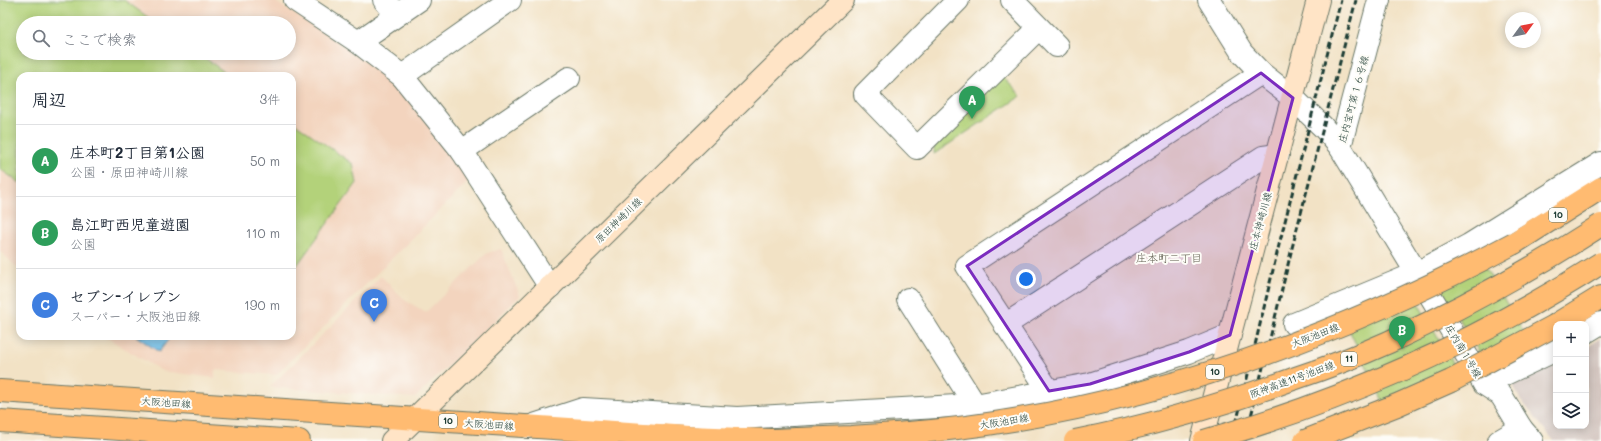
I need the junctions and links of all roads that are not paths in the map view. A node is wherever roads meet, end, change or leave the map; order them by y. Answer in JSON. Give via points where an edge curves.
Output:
{"nodes":[{"id":1,"x":295,"y":0,"type":"edge"},
{"id":2,"x":419,"y":0,"type":"edge"},
{"id":3,"x":510,"y":0,"type":"edge"},
{"id":4,"x":843,"y":0,"type":"edge"},
{"id":5,"x":958,"y":0,"type":"edge"},
{"id":6,"x":1012,"y":0,"type":"edge"},
{"id":7,"x":1210,"y":0,"type":"edge"},
{"id":8,"x":1318,"y":0,"type":"edge"},
{"id":9,"x":1379,"y":0,"type":"edge"},
{"id":10,"x":390,"y":8,"type":"edge"},
{"id":11,"x":1039,"y":28,"type":"junction"},
{"id":12,"x":358,"y":42,"type":"junction"},
{"id":13,"x":1058,"y":46,"type":"dead end"},
{"id":14,"x":1261,"y":73,"type":"junction"},
{"id":15,"x":402,"y":76,"type":"junction"},
{"id":16,"x":569,"y":78,"type":"dead end"},
{"id":17,"x":1293,"y":98,"type":"junction"},
{"id":18,"x":1340,"y":147,"type":"junction"},
{"id":19,"x":462,"y":151,"type":"junction"},
{"id":20,"x":1278,"y":155,"type":"junction"},
{"id":21,"x":1601,"y":163,"type":"edge"},
{"id":22,"x":1601,"y":188,"type":"edge"},
{"id":23,"x":1601,"y":225,"type":"edge"},
{"id":24,"x":1601,"y":263,"type":"edge"},
{"id":25,"x":1417,"y":273,"type":"junction"},
{"id":26,"x":550,"y":287,"type":"junction"},
{"id":27,"x":1601,"y":298,"type":"edge"},
{"id":28,"x":908,"y":299,"type":"dead end"},
{"id":29,"x":1562,"y":321,"type":"edge"},
{"id":30,"x":1601,"y":322,"type":"edge"},
{"id":31,"x":1294,"y":324,"type":"dead end"},
{"id":32,"x":1005,"y":325,"type":"junction"},
{"id":33,"x":1553,"y":326,"type":"edge"},
{"id":34,"x":1589,"y":330,"type":"edge"},
{"id":35,"x":1230,"y":335,"type":"junction"},
{"id":36,"x":1553,"y":351,"type":"edge"},
{"id":37,"x":1484,"y":384,"type":"junction"},
{"id":38,"x":0,"y":391,"type":"edge"},
{"id":39,"x":1049,"y":392,"type":"junction"},
{"id":40,"x":975,"y":405,"type":"junction"},
{"id":41,"x":415,"y":419,"type":"junction"},
{"id":42,"x":0,"y":421,"type":"edge"},
{"id":43,"x":527,"y":427,"type":"junction"},
{"id":44,"x":1526,"y":434,"type":"edge"},
{"id":45,"x":298,"y":441,"type":"edge"},
{"id":46,"x":392,"y":441,"type":"edge"},
{"id":47,"x":1075,"y":441,"type":"edge"},
{"id":48,"x":1203,"y":441,"type":"edge"},
{"id":49,"x":1305,"y":441,"type":"edge"},
{"id":50,"x":1499,"y":441,"type":"edge"}],
"edges":[{"from":1,"to":12,"type":"street"},
{"from":2,"to":10,"type":"street"},
{"from":3,"to":15,"type":"street"},
{"from":4,"to":26,"type":"street","name":"原田神崎川線"},
{"from":5,"to":11,"type":"street","via":[[865,94],[917,148]]},
{"from":6,"to":11,"type":"street"},
{"from":7,"to":14,"type":"street","via":[[1242,53]]},
{"from":8,"to":17,"type":"street","name":"庄本神崎川線"},
{"from":9,"to":18,"type":"street","name":"庄内宝町第１６号線"},
{"from":10,"to":12,"type":"street"},
{"from":11,"to":13,"type":"street"},
{"from":12,"to":15,"type":"street"},
{"from":14,"to":17,"type":"street"},
{"from":14,"to":32,"type":"street","via":[[967,266]]},
{"from":15,"to":19,"type":"street"},
{"from":16,"to":19,"type":"street"},
{"from":17,"to":18,"type":"street"},
{"from":17,"to":20,"type":"street","name":"庄本神崎川線"},
{"from":18,"to":25,"type":"street","name":"庄内宝町第１６号線"},
{"from":19,"to":26,"type":"street"},
{"from":20,"to":32,"type":"street","via":[[1263,157]]},
{"from":20,"to":35,"type":"street","name":"庄本神崎川線"},
{"from":21,"to":25,"type":"street","via":[[1469,245]]},
{"from":22,"to":43,"type":"main road","name":"大阪池田線","number":"10","bridge":true,"via":[[1514,243],[1460,272],[1344,325],[1207,374],[1081,407],[935,431],[771,440]]},
{"from":23,"to":47,"type":"main road","name":"阪神高速11号池田線","number":"11","bridge":true,"via":[[1512,279],[1451,312],[1330,366],[1202,410],[1134,429]]},
{"from":24,"to":48,"type":"main road","bridge":true,"via":[[1522,309],[1406,368],[1346,394]]},
{"from":25,"to":31,"type":"street"},
{"from":25,"to":37,"type":"street","name":"庄内南１号線"},
{"from":26,"to":41,"type":"street","name":"原田神崎川線"},
{"from":27,"to":29,"type":"main road"},
{"from":28,"to":40,"type":"street"},
{"from":30,"to":34,"type":"street"},
{"from":32,"to":39,"type":"street"},
{"from":33,"to":49,"type":"main road","bridge":true,"via":[[1500,356],[1397,405]]},
{"from":35,"to":39,"type":"street","via":[[1190,352],[1090,384]]},
{"from":35,"to":48,"type":"street","name":"庄本神崎川線"},
{"from":36,"to":37,"type":"street"},
{"from":37,"to":44,"type":"street","name":"庄内南１号線","via":[[1501,395]]},
{"from":38,"to":41,"type":"main road","name":"大阪池田線","number":"10"},
{"from":39,"to":40,"type":"street"},
{"from":40,"to":43,"type":"street","via":[[737,418],[583,409]]},
{"from":41,"to":43,"type":"main road","name":"大阪池田線","number":"10"},
{"from":41,"to":46,"type":"street","name":"原田神崎川線"},
{"from":42,"to":45,"type":"main road"},
{"from":44,"to":50,"type":"street"}]}
